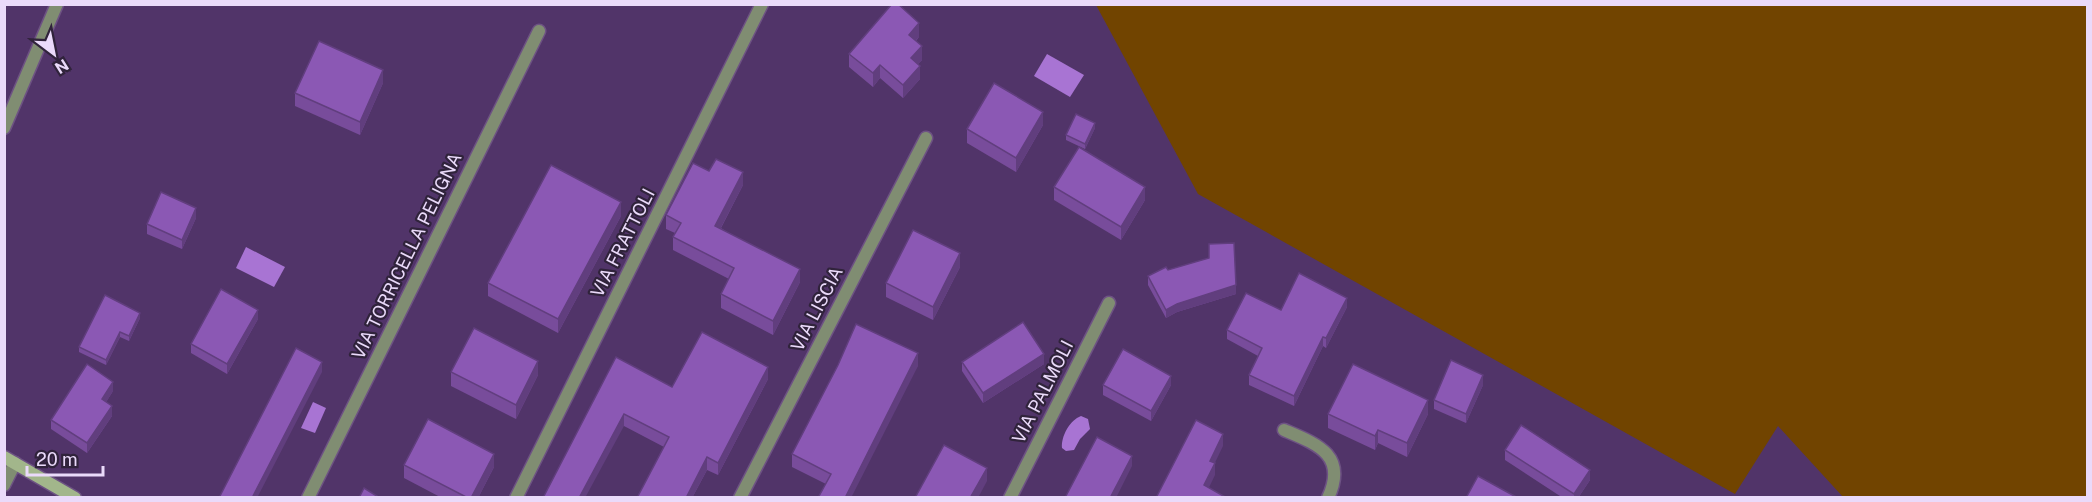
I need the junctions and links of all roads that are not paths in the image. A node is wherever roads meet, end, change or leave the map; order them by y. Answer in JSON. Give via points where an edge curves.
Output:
{"nodes":[{"id":1,"x":57,"y":4,"type":"edge"},
{"id":2,"x":762,"y":4,"type":"edge"},
{"id":3,"x":539,"y":31,"type":"dead end"},
{"id":4,"x":4,"y":128,"type":"edge"},
{"id":5,"x":926,"y":138,"type":"dead end"},
{"id":6,"x":1109,"y":303,"type":"dead end"},
{"id":7,"x":1284,"y":430,"type":"dead end"},
{"id":8,"x":10,"y":460,"type":"edge"},
{"id":9,"x":4,"y":485,"type":"edge"},
{"id":10,"x":75,"y":498,"type":"edge"},
{"id":11,"x":308,"y":498,"type":"edge"},
{"id":12,"x":516,"y":498,"type":"edge"},
{"id":13,"x":740,"y":498,"type":"edge"},
{"id":14,"x":1010,"y":498,"type":"edge"},
{"id":15,"x":1328,"y":498,"type":"edge"}],
"edges":[{"from":1,"to":4,"type":"street"},
{"from":2,"to":12,"type":"street","name":"VIA FRATTOLI"},
{"from":3,"to":11,"type":"street","name":"VIA TORRICELLA PELIGNA"},
{"from":5,"to":13,"type":"street","name":"VIA LISCIA"},
{"from":6,"to":14,"type":"street","name":"VIA PALMOLI"},
{"from":7,"to":15,"type":"street","via":[[1315,443],[1328,455],[1335,478]]},
{"from":8,"to":9,"type":"street"},
{"from":8,"to":10,"type":"street"}]}
